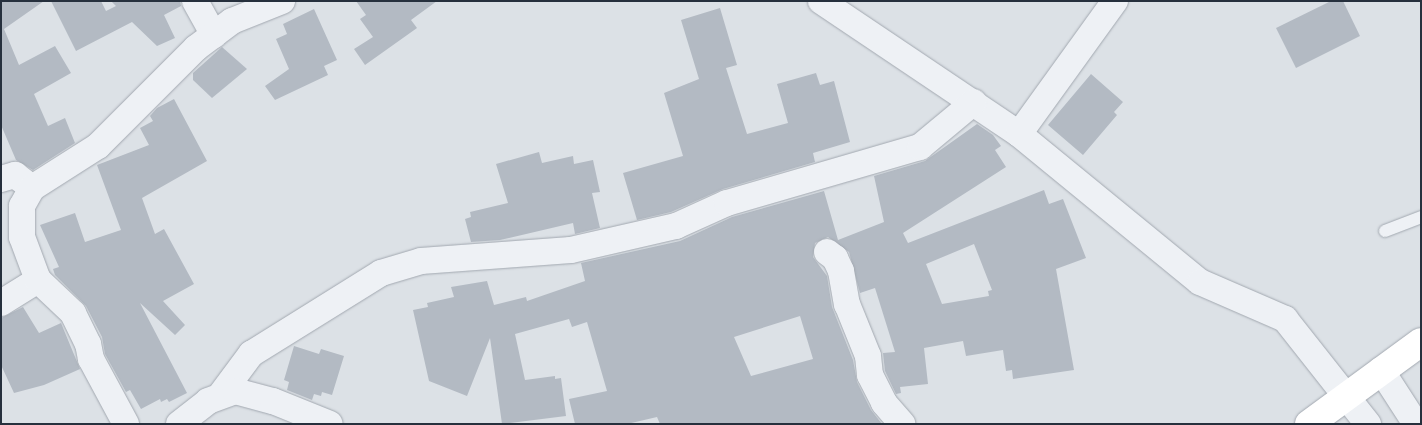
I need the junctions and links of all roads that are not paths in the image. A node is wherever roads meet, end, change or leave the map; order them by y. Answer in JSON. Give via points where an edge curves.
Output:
{"nodes":[{"id":1,"x":195,"y":1,"type":"edge"},
{"id":2,"x":282,"y":1,"type":"edge"},
{"id":3,"x":821,"y":1,"type":"edge"},
{"id":4,"x":1115,"y":1,"type":"edge"},
{"id":5,"x":214,"y":34,"type":"junction"},
{"id":6,"x":974,"y":102,"type":"junction"},
{"id":7,"x":1019,"y":134,"type":"junction"},
{"id":8,"x":1,"y":179,"type":"edge"},
{"id":9,"x":32,"y":188,"type":"junction"},
{"id":10,"x":1421,"y":217,"type":"edge"},
{"id":11,"x":1385,"y":232,"type":"dead end"},
{"id":12,"x":827,"y":252,"type":"dead end"},
{"id":13,"x":38,"y":280,"type":"junction"},
{"id":14,"x":1,"y":303,"type":"edge"},
{"id":15,"x":1421,"y":342,"type":"edge"},
{"id":16,"x":1381,"y":370,"type":"junction"},
{"id":17,"x":222,"y":393,"type":"junction"},
{"id":18,"x":1346,"y":397,"type":"junction"},
{"id":19,"x":1316,"y":422,"type":"edge"},
{"id":20,"x":126,"y":424,"type":"edge"},
{"id":21,"x":179,"y":424,"type":"edge"},
{"id":22,"x":330,"y":424,"type":"edge"},
{"id":23,"x":902,"y":424,"type":"edge"},
{"id":24,"x":1368,"y":424,"type":"edge"},
{"id":25,"x":1416,"y":424,"type":"edge"}],
"edges":[{"from":1,"to":5,"type":"street"},
{"from":2,"to":5,"type":"street","via":[[232,21]]},
{"from":3,"to":6,"type":"street"},
{"from":4,"to":7,"type":"street"},
{"from":5,"to":9,"type":"street","via":[[98,146]]},
{"from":6,"to":7,"type":"street"},
{"from":6,"to":17,"type":"street","via":[[920,148],[727,203],[676,226],[571,250],[421,261],[381,274],[251,354]]},
{"from":7,"to":18,"type":"street","via":[[1200,282],[1285,318]]},
{"from":8,"to":9,"type":"street","via":[[15,175]]},
{"from":9,"to":13,"type":"street","via":[[22,206],[22,237]]},
{"from":10,"to":11,"type":"lane"},
{"from":12,"to":23,"type":"street","via":[[835,258],[841,271],[847,304],[868,356],[870,375],[884,403]]},
{"from":13,"to":14,"type":"street"},
{"from":13,"to":20,"type":"street","via":[[74,313],[91,359]]},
{"from":15,"to":16,"type":"main road"},
{"from":16,"to":18,"type":"main road"},
{"from":16,"to":25,"type":"street"},
{"from":17,"to":21,"type":"street"},
{"from":17,"to":22,"type":"street","via":[[235,391],[265,398]]},
{"from":18,"to":19,"type":"main road"},
{"from":18,"to":24,"type":"street"}]}
